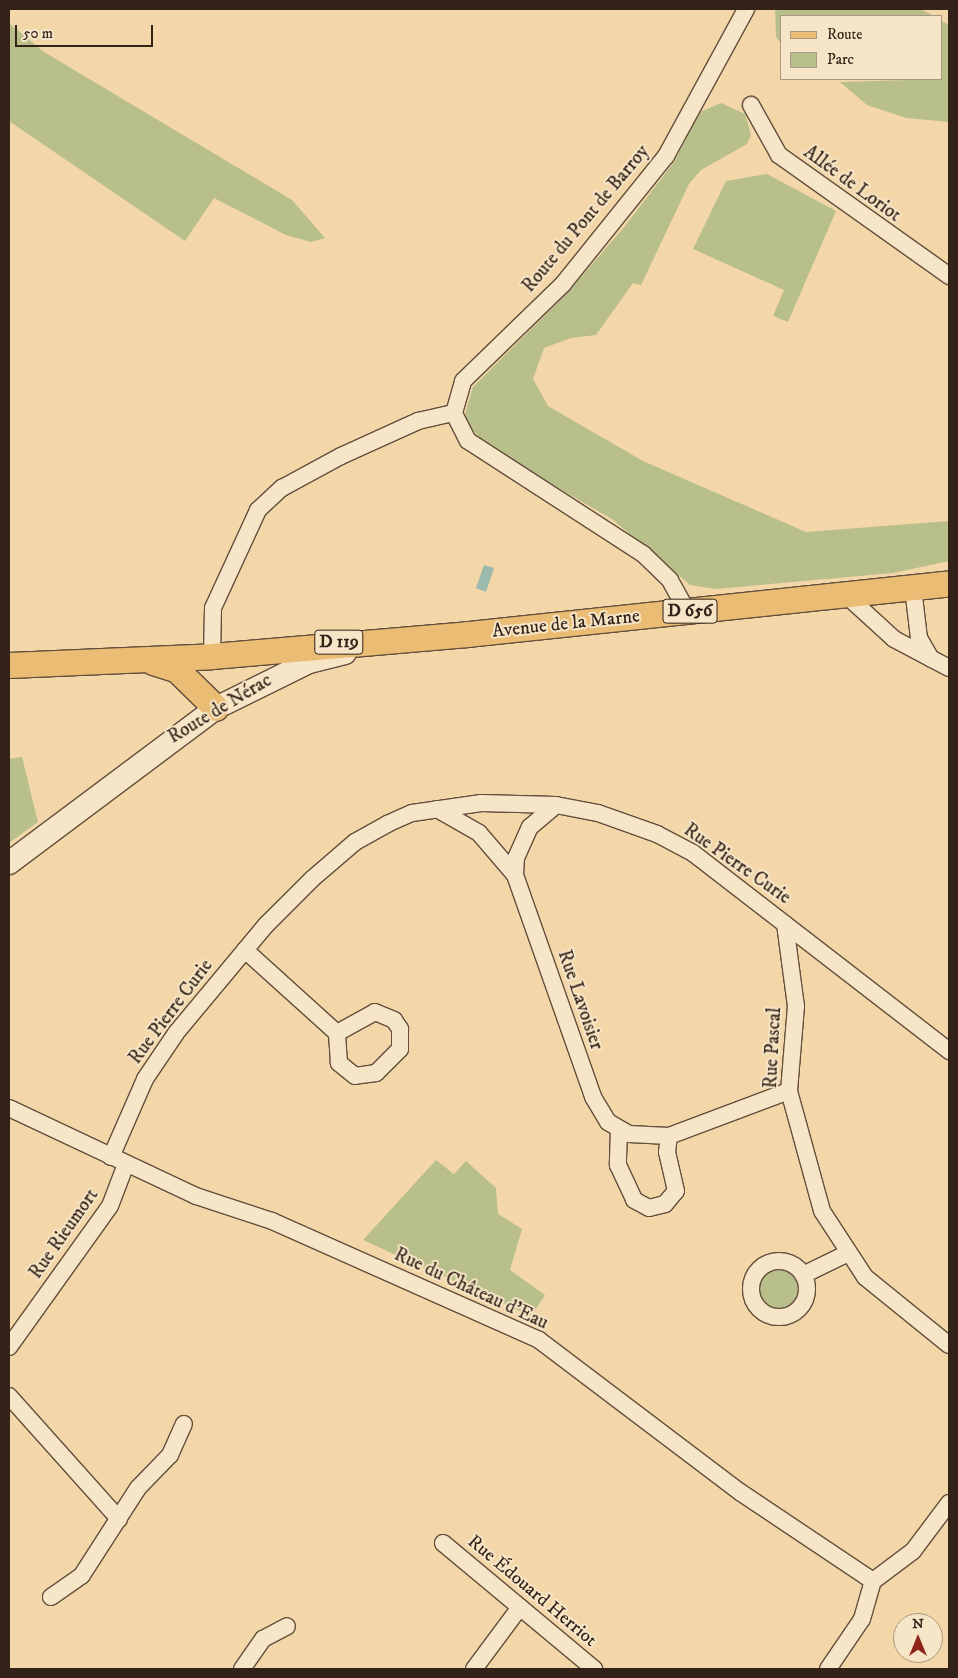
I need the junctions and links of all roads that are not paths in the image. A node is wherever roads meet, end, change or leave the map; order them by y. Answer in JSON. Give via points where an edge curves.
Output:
{"nodes":[{"id":1,"x":746,"y":9,"type":"edge"},
{"id":2,"x":751,"y":105,"type":"dead end"},
{"id":3,"x":949,"y":276,"type":"edge"},
{"id":4,"x":454,"y":413,"type":"junction"},
{"id":5,"x":949,"y":583,"type":"edge"},
{"id":6,"x":913,"y":588,"type":"junction"},
{"id":7,"x":846,"y":595,"type":"junction"},
{"id":8,"x":687,"y":611,"type":"junction"},
{"id":9,"x":467,"y":634,"type":"junction"},
{"id":10,"x":212,"y":656,"type":"junction"},
{"id":11,"x":139,"y":659,"type":"junction"},
{"id":12,"x":931,"y":660,"type":"junction"},
{"id":13,"x":9,"y":665,"type":"edge"},
{"id":14,"x":949,"y":668,"type":"edge"},
{"id":15,"x":216,"y":708,"type":"junction"},
{"id":16,"x":556,"y":805,"type":"junction"},
{"id":17,"x":437,"y":809,"type":"junction"},
{"id":18,"x":9,"y":863,"type":"edge"},
{"id":19,"x":515,"y":875,"type":"junction"},
{"id":20,"x":786,"y":924,"type":"junction"},
{"id":21,"x":245,"y":950,"type":"junction"},
{"id":22,"x":337,"y":1033,"type":"dead end"},
{"id":23,"x":949,"y":1051,"type":"edge"},
{"id":24,"x":789,"y":1091,"type":"junction"},
{"id":25,"x":9,"y":1108,"type":"edge"},
{"id":26,"x":619,"y":1130,"type":"junction"},
{"id":27,"x":669,"y":1136,"type":"junction"},
{"id":28,"x":111,"y":1156,"type":"junction"},
{"id":29,"x":126,"y":1164,"type":"junction"},
{"id":30,"x":846,"y":1254,"type":"junction"},
{"id":31,"x":803,"y":1275,"type":"dead end"},
{"id":32,"x":949,"y":1345,"type":"edge"},
{"id":33,"x":9,"y":1347,"type":"edge"},
{"id":34,"x":9,"y":1396,"type":"edge"},
{"id":35,"x":184,"y":1424,"type":"dead end"},
{"id":36,"x":949,"y":1503,"type":"edge"},
{"id":37,"x":119,"y":1519,"type":"junction"},
{"id":38,"x":443,"y":1543,"type":"dead end"},
{"id":39,"x":873,"y":1581,"type":"junction"},
{"id":40,"x":51,"y":1597,"type":"dead end"},
{"id":41,"x":520,"y":1607,"type":"junction"},
{"id":42,"x":287,"y":1626,"type":"dead end"},
{"id":43,"x":242,"y":1669,"type":"edge"},
{"id":44,"x":474,"y":1669,"type":"edge"},
{"id":45,"x":594,"y":1669,"type":"edge"},
{"id":46,"x":828,"y":1669,"type":"edge"}],
"edges":[{"from":1,"to":4,"type":"street","name":"Route du Pont de Barroy","via":[[666,156],[563,284],[463,381]]},
{"from":2,"to":3,"type":"street","name":"Allée de Loriot","via":[[779,155]]},
{"from":4,"to":8,"type":"street","via":[[468,441],[642,554],[670,580]]},
{"from":4,"to":10,"type":"street","via":[[418,421],[341,456],[282,488],[258,510],[213,608]]},
{"from":5,"to":6,"type":"main road","name":"Avenue de la Marne","number":"D 656"},
{"from":6,"to":7,"type":"main road","name":"Avenue de la Marne","number":"D 656"},
{"from":6,"to":12,"type":"street","via":[[919,638]]},
{"from":7,"to":8,"type":"main road","name":"Avenue de la Marne","number":"D 656"},
{"from":7,"to":12,"type":"street","via":[[894,639]]},
{"from":8,"to":9,"type":"main road","name":"Avenue de la Marne","number":"D 656"},
{"from":9,"to":10,"type":"main road","name":"Avenue de la Marne","number":"D 119"},
{"from":9,"to":15,"type":"main road","name":"Route de Nérac","number":"D 656","via":[[309,662]]},
{"from":10,"to":11,"type":"main road","number":"D 119"},
{"from":10,"to":15,"type":"main road"},
{"from":11,"to":13,"type":"main road","number":"D 119"},
{"from":11,"to":15,"type":"main road","number":"D 119","via":[[178,670]]},
{"from":12,"to":14,"type":"street"},
{"from":15,"to":18,"type":"main road","name":"Route de Nérac","number":"D 656"},
{"from":16,"to":17,"type":"street","name":"Rue Pierre Curie","via":[[490,803]]},
{"from":16,"to":19,"type":"street","name":"Rue Lavoisier","via":[[530,827],[521,842]]},
{"from":16,"to":20,"type":"street","name":"Rue Pierre Curie","via":[[598,813],[657,834],[693,853]]},
{"from":17,"to":19,"type":"street","name":"Rue Lavoisier","via":[[480,833]]},
{"from":17,"to":21,"type":"street","name":"Rue Pierre Curie","via":[[412,813],[355,842],[312,879]]},
{"from":19,"to":26,"type":"street","name":"Rue Lavoisier","via":[[593,1097]]},
{"from":20,"to":23,"type":"street","name":"Rue Pierre Curie"},
{"from":20,"to":24,"type":"street","name":"Rue Pascal","via":[[796,1006]]},
{"from":21,"to":22,"type":"street"},
{"from":21,"to":28,"type":"street","name":"Rue Pierre Curie","via":[[145,1079]]},
{"from":24,"to":27,"type":"street"},
{"from":24,"to":30,"type":"street","name":"Rue Pascal","via":[[813,1187]]},
{"from":25,"to":28,"type":"street","name":"Rue du Château d'Eau"},
{"from":26,"to":27,"type":"street","via":[[648,1138]]},
{"from":26,"to":27,"type":"street","via":[[618,1165],[634,1200],[649,1208],[665,1204],[676,1191],[667,1152]]},
{"from":28,"to":29,"type":"street","name":"Rue du Château d'Eau"},
{"from":29,"to":33,"type":"street","name":"Rue Rieumort","via":[[110,1206]]},
{"from":29,"to":39,"type":"street","name":"Rue du Château d'Eau","via":[[196,1196],[272,1221],[539,1340],[740,1492]]},
{"from":30,"to":31,"type":"street"},
{"from":30,"to":32,"type":"street","name":"Rue Pascal","via":[[883,1296]]},
{"from":34,"to":37,"type":"street"},
{"from":35,"to":37,"type":"street","via":[[170,1455],[138,1488]]},
{"from":36,"to":39,"type":"street","via":[[913,1551]]},
{"from":37,"to":40,"type":"street","via":[[82,1575]]},
{"from":38,"to":41,"type":"street","name":"Rue Édouard Herriot"},
{"from":39,"to":46,"type":"street","via":[[862,1619]]},
{"from":41,"to":44,"type":"street"},
{"from":41,"to":45,"type":"street","name":"Rue Édouard Herriot"},
{"from":42,"to":43,"type":"street","via":[[264,1639]]}]}
